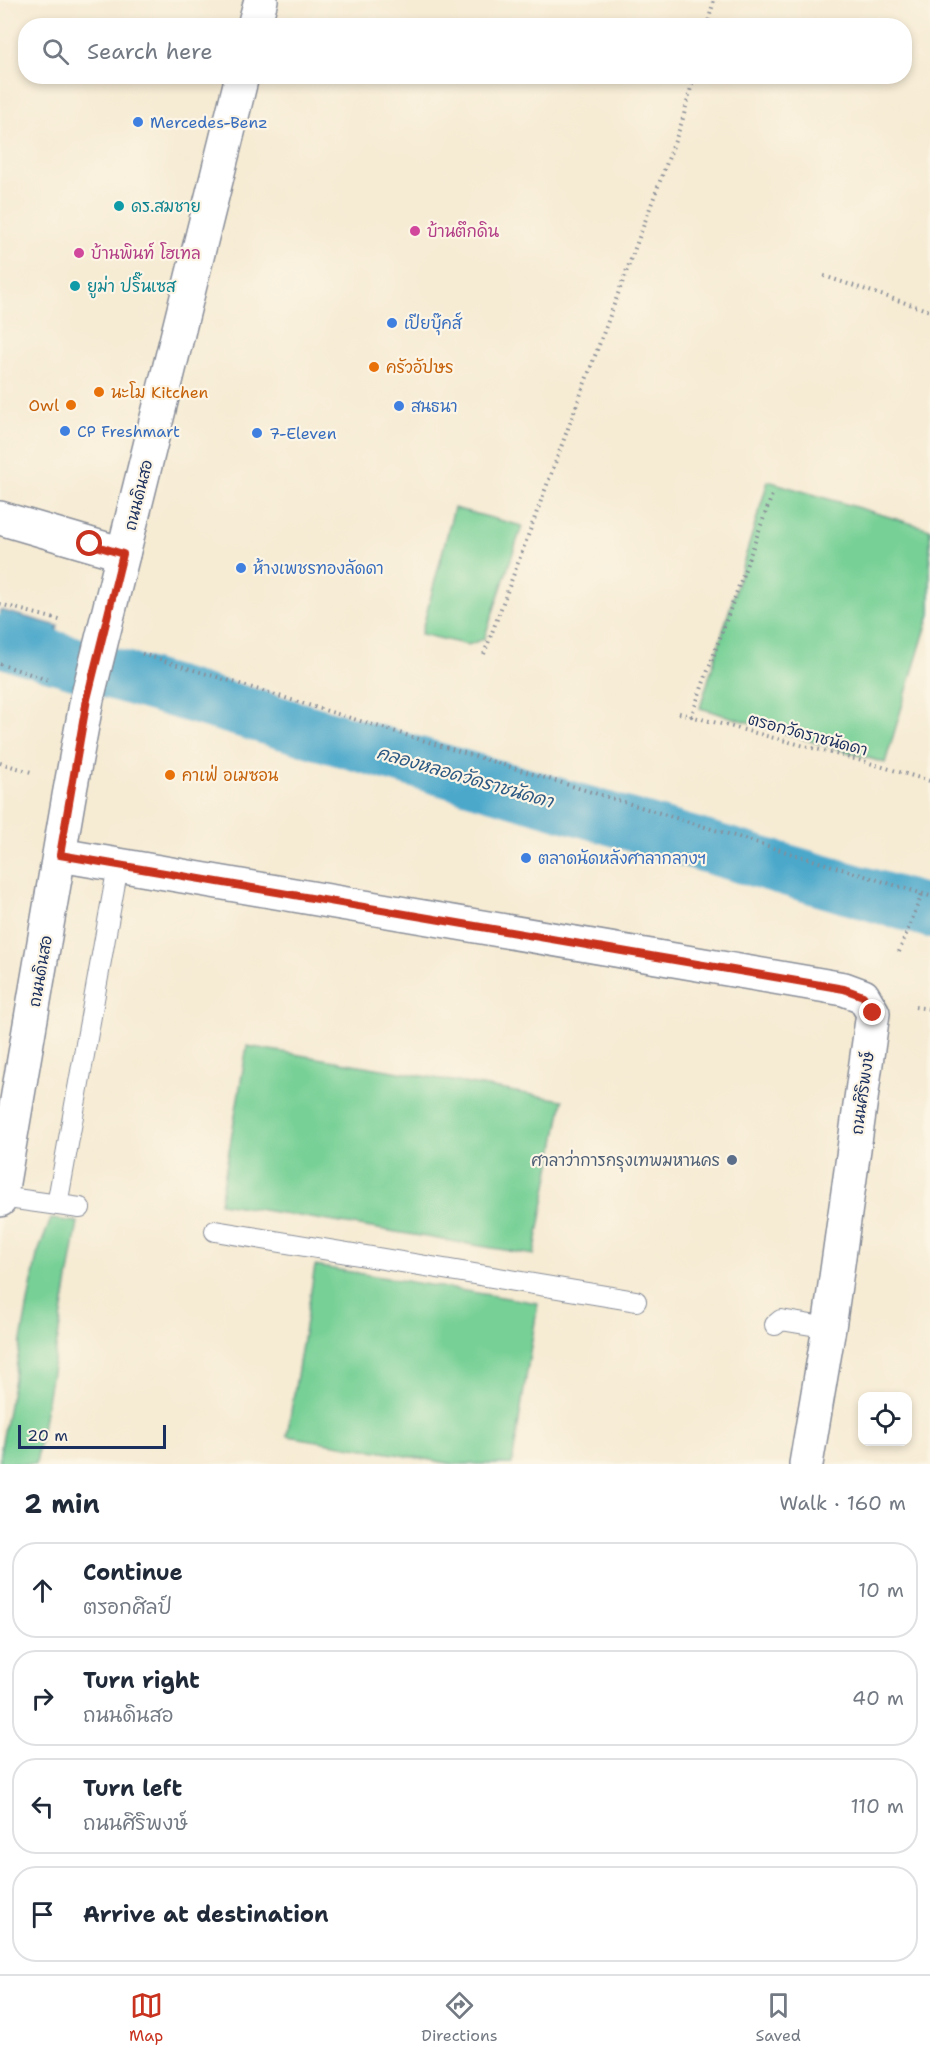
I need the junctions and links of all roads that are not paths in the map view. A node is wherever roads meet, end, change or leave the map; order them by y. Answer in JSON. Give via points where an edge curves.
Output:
{"nodes":[{"id":1,"x":261,"y":0,"type":"edge"},
{"id":2,"x":257,"y":18,"type":"edge"},
{"id":3,"x":240,"y":84,"type":"edge"},
{"id":4,"x":0,"y":518,"type":"edge"},
{"id":5,"x":123,"y":554,"type":"junction"},
{"id":6,"x":60,"y":855,"type":"junction"},
{"id":7,"x":118,"y":866,"type":"junction"},
{"id":8,"x":0,"y":1199,"type":"edge"},
{"id":9,"x":57,"y":1204,"type":"junction"},
{"id":10,"x":80,"y":1208,"type":"dead end"},
{"id":11,"x":215,"y":1231,"type":"dead end"},
{"id":12,"x":636,"y":1301,"type":"dead end"},
{"id":13,"x":775,"y":1325,"type":"dead end"},
{"id":14,"x":829,"y":1328,"type":"junction"},
{"id":15,"x":806,"y":1464,"type":"edge"}],
"edges":[{"from":1,"to":2,"type":"street"},
{"from":3,"to":5,"type":"street","name":"ถนนดินสอ"},
{"from":4,"to":5,"type":"street"},
{"from":5,"to":6,"type":"street","name":"ถนนดินสอ","via":[[87,699]]},
{"from":6,"to":7,"type":"street","name":"ถนนศิริพงษ์"},
{"from":6,"to":8,"type":"street","name":"ถนนดินสอ"},
{"from":7,"to":9,"type":"lane"},
{"from":7,"to":14,"type":"street","name":"ถนนศิริพงษ์","via":[[832,987],[863,996],[873,1013]]},
{"from":8,"to":9,"type":"lane"},
{"from":9,"to":10,"type":"lane"},
{"from":11,"to":12,"type":"lane"},
{"from":13,"to":14,"type":"lane","via":[[781,1320]]},
{"from":14,"to":15,"type":"street","name":"ถนนศิริพงษ์"}]}
